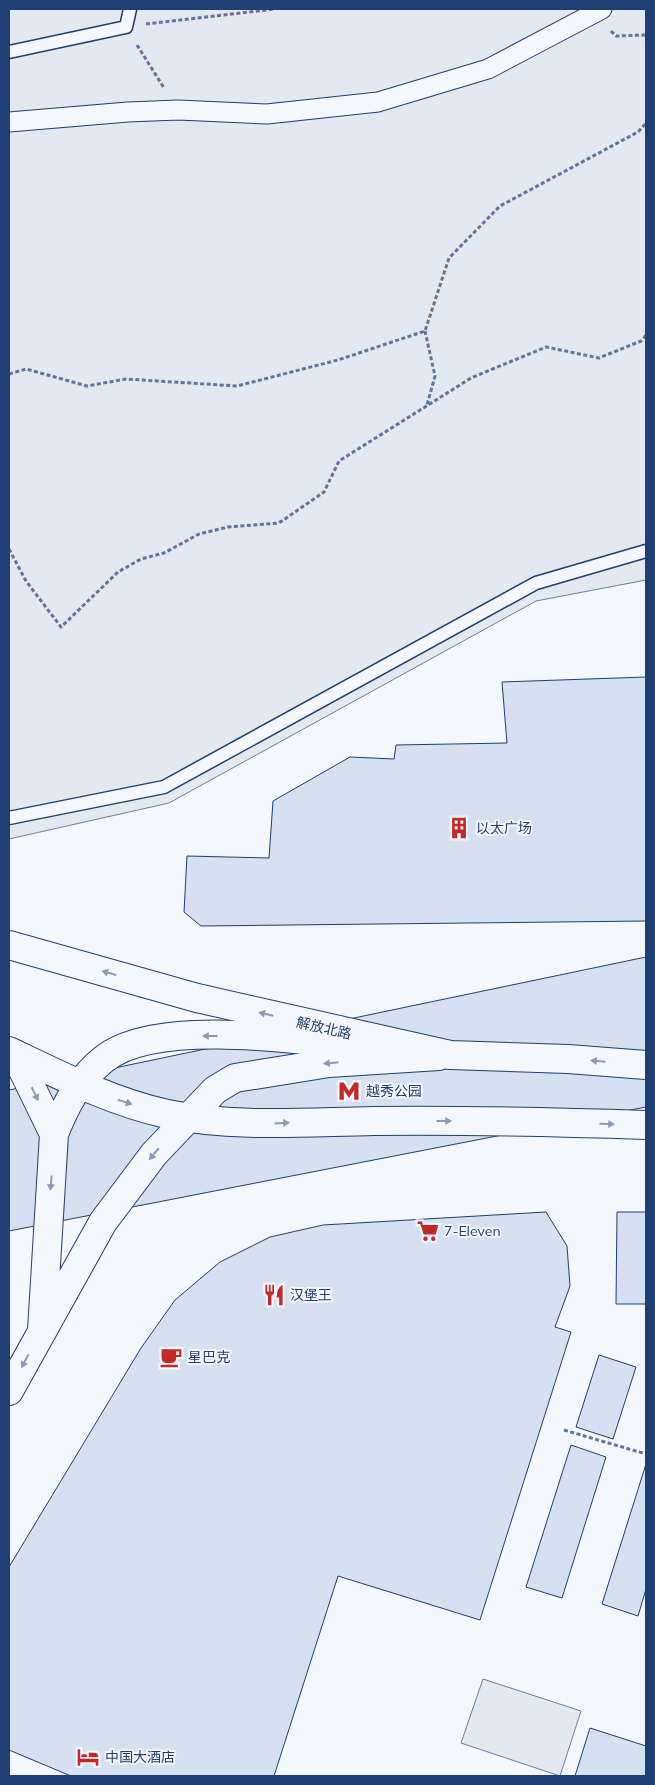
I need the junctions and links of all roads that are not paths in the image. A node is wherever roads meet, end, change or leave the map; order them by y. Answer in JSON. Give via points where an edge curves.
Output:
{"nodes":[{"id":1,"x":130,"y":9,"type":"edge"},
{"id":2,"x":598,"y":11,"type":"edge"},
{"id":3,"x":9,"y":52,"type":"edge"},
{"id":4,"x":9,"y":122,"type":"edge"},
{"id":5,"x":646,"y":551,"type":"edge"},
{"id":6,"x":9,"y":818,"type":"edge"},
{"id":7,"x":9,"y":945,"type":"edge"},
{"id":8,"x":12,"y":1053,"type":"edge"},
{"id":9,"x":450,"y":1055,"type":"junction"},
{"id":10,"x":646,"y":1065,"type":"edge"},
{"id":11,"x":235,"y":1078,"type":"junction"},
{"id":12,"x":80,"y":1083,"type":"junction"},
{"id":13,"x":187,"y":1118,"type":"junction"},
{"id":14,"x":233,"y":1123,"type":"junction"},
{"id":15,"x":646,"y":1125,"type":"edge"},
{"id":16,"x":54,"y":1134,"type":"junction"},
{"id":17,"x":42,"y":1330,"type":"junction"},
{"id":18,"x":9,"y":1391,"type":"edge"}],
"edges":[{"from":1,"to":3,"type":"lane","via":[[126,27]]},
{"from":2,"to":4,"type":"street","via":[[488,69],[378,102],[267,114],[178,110]]},
{"from":5,"to":6,"type":"lane","via":[[536,583],[164,787]]},
{"from":9,"to":7,"type":"main road","name":"解放北路","one_way":true,"via":[[197,998]]},
{"from":8,"to":12,"type":"main road"},
{"from":8,"to":16,"type":"main road","one_way":true},
{"from":10,"to":9,"type":"main road","name":"解放北路","one_way":true,"via":[[568,1058]]},
{"from":9,"to":11,"type":"main road","one_way":true,"via":[[329,1063]]},
{"from":9,"to":12,"type":"main road","one_way":true,"via":[[293,1039],[167,1036],[111,1054]]},
{"from":11,"to":13,"type":"main road","via":[[215,1090]]},
{"from":11,"to":14,"type":"main road","via":[[228,1092],[227,1108]]},
{"from":12,"to":13,"type":"main road","one_way":true,"via":[[120,1101]]},
{"from":12,"to":16,"type":"main road","via":[[65,1106]]},
{"from":13,"to":14,"type":"main road"},
{"from":13,"to":17,"type":"main road","one_way":true,"via":[[154,1154],[108,1216]]},
{"from":14,"to":15,"type":"main road","one_way":true,"via":[[479,1120]]},
{"from":16,"to":17,"type":"main road","one_way":true},
{"from":17,"to":18,"type":"main road","one_way":true}]}
